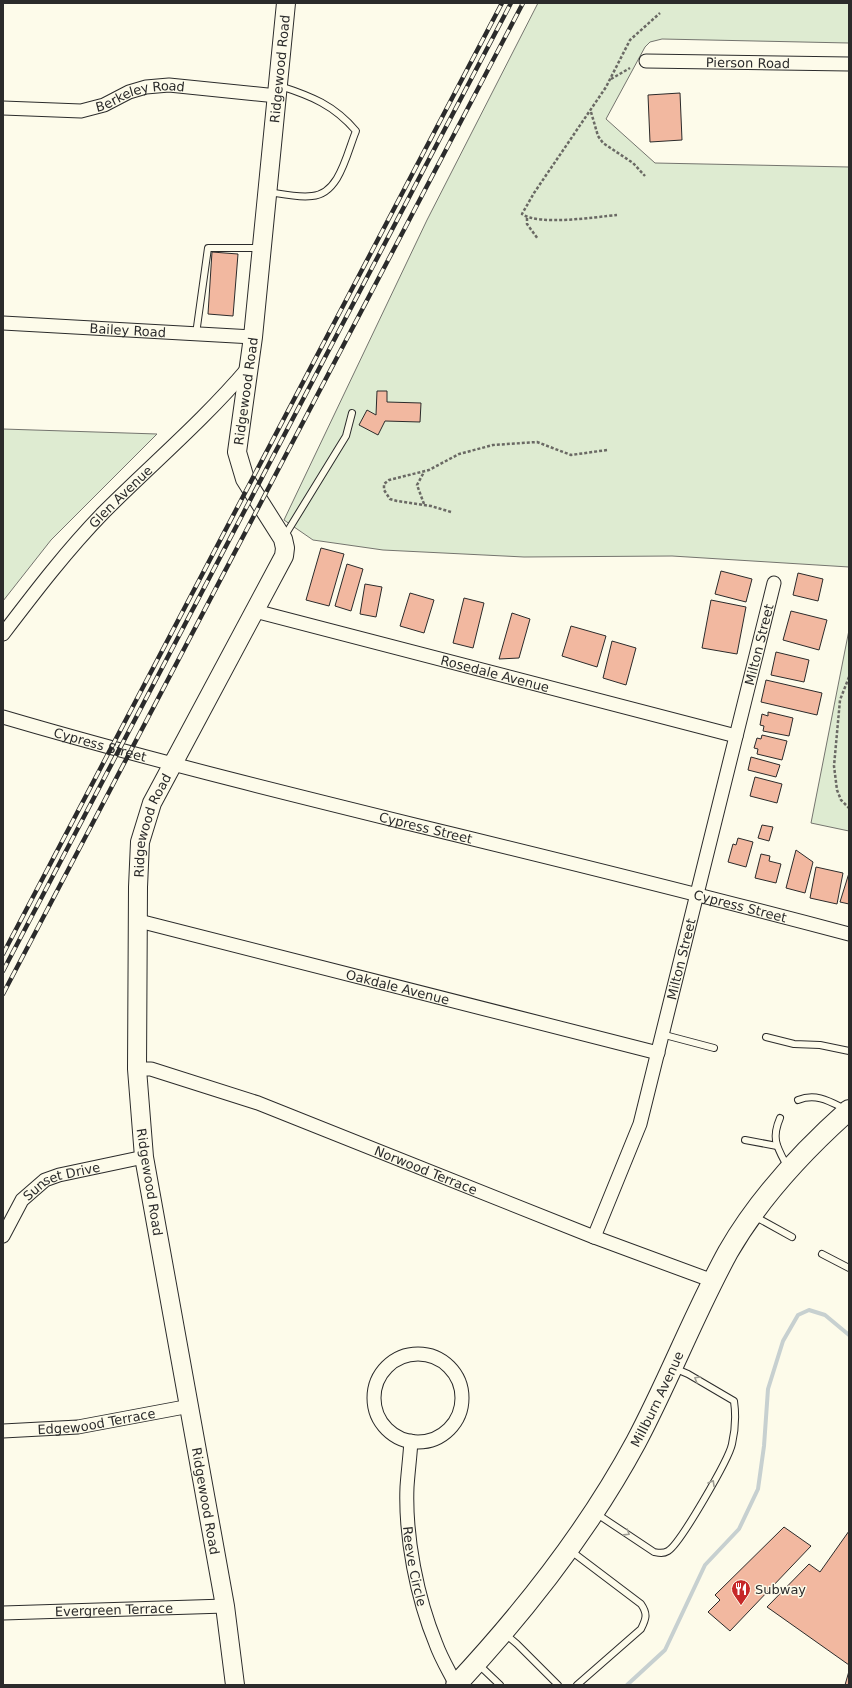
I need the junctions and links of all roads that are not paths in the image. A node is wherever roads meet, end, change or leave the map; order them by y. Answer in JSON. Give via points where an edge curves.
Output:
{"nodes":[{"id":1,"x":286,"y":3,"type":"edge"},
{"id":2,"x":646,"y":61,"type":"dead end"},
{"id":3,"x":849,"y":64,"type":"edge"},
{"id":4,"x":278,"y":91,"type":"junction"},
{"id":5,"x":3,"y":108,"type":"edge"},
{"id":6,"x":267,"y":192,"type":"junction"},
{"id":7,"x":262,"y":248,"type":"junction"},
{"id":8,"x":3,"y":323,"type":"edge"},
{"id":9,"x":196,"y":334,"type":"junction"},
{"id":10,"x":253,"y":337,"type":"junction"},
{"id":11,"x":248,"y":368,"type":"junction"},
{"id":12,"x":352,"y":414,"type":"dead end"},
{"id":13,"x":283,"y":539,"type":"junction"},
{"id":14,"x":774,"y":583,"type":"dead end"},
{"id":15,"x":255,"y":611,"type":"junction"},
{"id":16,"x":3,"y":634,"type":"edge"},
{"id":17,"x":3,"y":716,"type":"edge"},
{"id":18,"x":736,"y":736,"type":"junction"},
{"id":19,"x":174,"y":763,"type":"junction"},
{"id":20,"x":696,"y":893,"type":"junction"},
{"id":21,"x":138,"y":921,"type":"junction"},
{"id":22,"x":849,"y":934,"type":"edge"},
{"id":23,"x":662,"y":1034,"type":"junction"},
{"id":24,"x":766,"y":1037,"type":"dead end"},
{"id":25,"x":714,"y":1048,"type":"dead end"},
{"id":26,"x":849,"y":1051,"type":"edge"},
{"id":27,"x":658,"y":1052,"type":"junction"},
{"id":28,"x":137,"y":1069,"type":"junction"},
{"id":29,"x":798,"y":1100,"type":"dead end"},
{"id":30,"x":848,"y":1111,"type":"edge"},
{"id":31,"x":780,"y":1118,"type":"dead end"},
{"id":32,"x":745,"y":1140,"type":"dead end"},
{"id":33,"x":777,"y":1146,"type":"junction"},
{"id":34,"x":144,"y":1157,"type":"junction"},
{"id":35,"x":789,"y":1169,"type":"junction"},
{"id":36,"x":753,"y":1216,"type":"junction"},
{"id":37,"x":3,"y":1236,"type":"edge"},
{"id":38,"x":594,"y":1237,"type":"junction"},
{"id":39,"x":792,"y":1237,"type":"dead end"},
{"id":40,"x":822,"y":1254,"type":"dead end"},
{"id":41,"x":849,"y":1268,"type":"edge"},
{"id":42,"x":713,"y":1281,"type":"junction"},
{"id":43,"x":672,"y":1367,"type":"junction"},
{"id":44,"x":190,"y":1406,"type":"junction"},
{"id":45,"x":3,"y":1430,"type":"edge"},
{"id":46,"x":411,"y":1441,"type":"junction"},
{"id":47,"x":594,"y":1512,"type":"junction"},
{"id":48,"x":568,"y":1549,"type":"junction"},
{"id":49,"x":225,"y":1606,"type":"junction"},
{"id":50,"x":3,"y":1613,"type":"edge"},
{"id":51,"x":504,"y":1633,"type":"junction"},
{"id":52,"x":477,"y":1662,"type":"junction"},
{"id":53,"x":235,"y":1685,"type":"edge"},
{"id":54,"x":456,"y":1685,"type":"edge"},
{"id":55,"x":500,"y":1685,"type":"edge"},
{"id":56,"x":558,"y":1685,"type":"edge"},
{"id":57,"x":577,"y":1685,"type":"edge"}],
"edges":[{"from":1,"to":4,"type":"street","name":"Ridgewood Road"},
{"from":2,"to":3,"type":"street","name":"Pierson Road"},
{"from":4,"to":5,"type":"street","name":"Berkeley Road","via":[[146,86],[104,105],[81,111]]},
{"from":4,"to":6,"type":"street","name":"Ridgewood Road"},
{"from":4,"to":6,"type":"lane","via":[[319,100],[343,116],[356,131],[338,177],[328,191],[312,196]]},
{"from":6,"to":7,"type":"street","name":"Ridgewood Road"},
{"from":7,"to":9,"type":"lane","via":[[208,248]]},
{"from":7,"to":10,"type":"street","name":"Ridgewood Road"},
{"from":8,"to":9,"type":"street","name":"Bailey Road"},
{"from":9,"to":10,"type":"street","name":"Bailey Road"},
{"from":10,"to":11,"type":"street","name":"Ridgewood Road"},
{"from":11,"to":13,"type":"street","name":"Ridgewood Road","via":[[238,439],[238,458],[245,479]]},
{"from":11,"to":16,"type":"street","name":"Glen Avenue","via":[[225,396],[75,543]]},
{"from":12,"to":13,"type":"lane","via":[[346,436]]},
{"from":13,"to":15,"type":"street","name":"Ridgewood Road","via":[[284,556]]},
{"from":14,"to":18,"type":"street","name":"Milton Street"},
{"from":15,"to":18,"type":"street","name":"Rosedale Avenue"},
{"from":15,"to":19,"type":"street","name":"Ridgewood Road"},
{"from":17,"to":19,"type":"street","name":"Cypress Street","via":[[91,743]]},
{"from":18,"to":20,"type":"street","name":"Milton Street"},
{"from":19,"to":20,"type":"street","name":"Cypress Street","via":[[241,782]]},
{"from":19,"to":21,"type":"street","name":"Ridgewood Road","via":[[152,803],[140,842]]},
{"from":20,"to":22,"type":"street","name":"Cypress Street"},
{"from":20,"to":23,"type":"street","name":"Milton Street"},
{"from":21,"to":27,"type":"street","name":"Oakdale Avenue"},
{"from":21,"to":28,"type":"street","name":"Ridgewood Road"},
{"from":23,"to":25,"type":"lane"},
{"from":23,"to":27,"type":"street","name":"Milton Street"},
{"from":24,"to":26,"type":"lane","via":[[794,1044],[820,1045]]},
{"from":27,"to":38,"type":"street","name":"Milton Street","via":[[640,1124]]},
{"from":28,"to":34,"type":"street","name":"Ridgewood Road"},
{"from":28,"to":38,"type":"street","name":"Norwood Terrace","via":[[151,1069],[258,1103]]},
{"from":29,"to":30,"type":"lane","via":[[819,1097]]},
{"from":30,"to":35,"type":"main road","name":"Millburn Avenue"},
{"from":31,"to":33,"type":"lane","via":[[774,1135]]},
{"from":32,"to":33,"type":"lane"},
{"from":33,"to":35,"type":"lane"},
{"from":34,"to":37,"type":"street","name":"Sunset Drive","via":[[45,1180],[22,1200]]},
{"from":34,"to":44,"type":"street","name":"Ridgewood Road"},
{"from":35,"to":36,"type":"main road","name":"Millburn Avenue"},
{"from":36,"to":39,"type":"lane"},
{"from":36,"to":42,"type":"main road","name":"Millburn Avenue","via":[[729,1250]]},
{"from":38,"to":42,"type":"street","name":"Norwood Terrace"},
{"from":40,"to":41,"type":"lane"},
{"from":42,"to":43,"type":"main road","name":"Millburn Avenue"},
{"from":43,"to":47,"type":"main road","name":"Millburn Avenue","via":[[636,1442]]},
{"from":47,"to":43,"type":"lane","one_way":true,"via":[[654,1552],[660,1554],[669,1551],[683,1534],[720,1469],[732,1445],[736,1410],[734,1402]]},
{"from":44,"to":45,"type":"street","name":"Edgewood Terrace","via":[[78,1427]]},
{"from":44,"to":49,"type":"street","name":"Ridgewood Road"},
{"from":46,"to":46,"type":"street","via":[[422,1442],[439,1436],[453,1424],[461,1408],[462,1389],[454,1372],[441,1360],[423,1354],[405,1355],[389,1364],[378,1379],[374,1392],[374,1406],[382,1423],[395,1436]]},
{"from":46,"to":54,"type":"street","name":"Reeve Circle","via":[[407,1488],[414,1567],[436,1645]]},
{"from":47,"to":48,"type":"main road","name":"Millburn Avenue"},
{"from":48,"to":51,"type":"main road","name":"Millburn Avenue"},
{"from":48,"to":57,"type":"lane","via":[[641,1604],[646,1611],[646,1621],[642,1629]]},
{"from":49,"to":50,"type":"street","name":"Evergreen Terrace"},
{"from":49,"to":53,"type":"street","name":"Ridgewood Road"},
{"from":51,"to":52,"type":"main road","name":"Millburn Avenue"},
{"from":51,"to":56,"type":"lane"},
{"from":52,"to":54,"type":"main road","name":"Millburn Avenue"},
{"from":52,"to":55,"type":"lane"}]}
